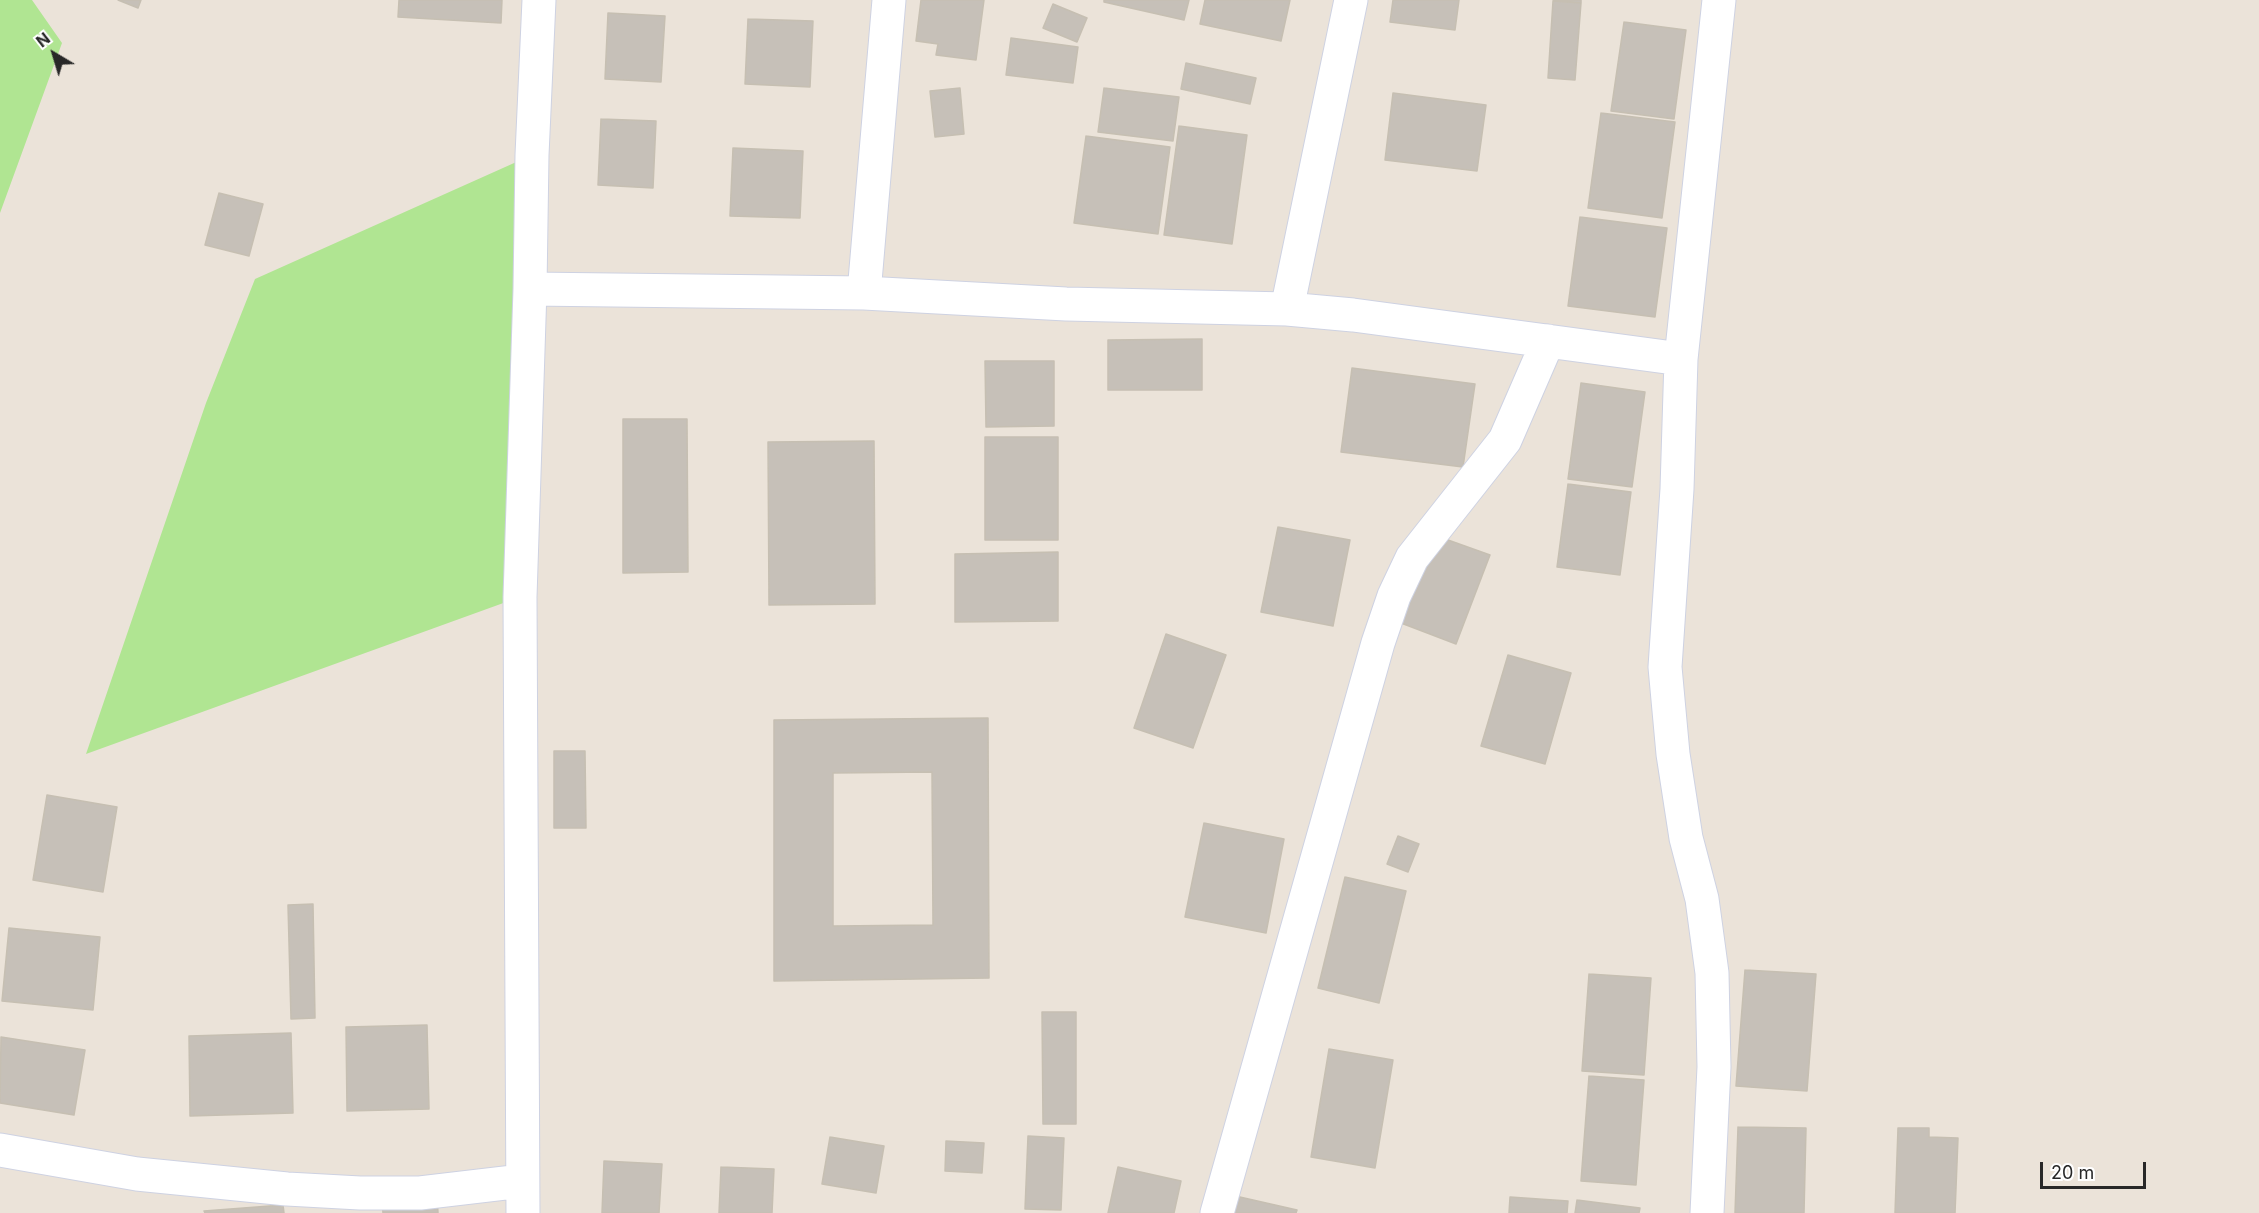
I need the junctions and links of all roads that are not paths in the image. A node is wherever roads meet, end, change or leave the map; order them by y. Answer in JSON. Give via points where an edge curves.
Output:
{"nodes":[{"id":1,"x":539,"y":0,"type":"edge"},
{"id":2,"x":888,"y":0,"type":"edge"},
{"id":3,"x":1351,"y":0,"type":"edge"},
{"id":4,"x":1719,"y":0,"type":"edge"},
{"id":5,"x":530,"y":289,"type":"junction"},
{"id":6,"x":864,"y":293,"type":"junction"},
{"id":7,"x":1287,"y":309,"type":"junction"},
{"id":8,"x":1548,"y":341,"type":"junction"},
{"id":9,"x":1681,"y":359,"type":"junction"},
{"id":10,"x":0,"y":1150,"type":"edge"},
{"id":11,"x":523,"y":1197,"type":"edge"},
{"id":12,"x":1217,"y":1213,"type":"edge"},
{"id":13,"x":1707,"y":1213,"type":"edge"}],
"edges":[{"from":1,"to":5,"type":"street"},
{"from":2,"to":6,"type":"street"},
{"from":3,"to":7,"type":"street"},
{"from":4,"to":9,"type":"street"},
{"from":5,"to":6,"type":"street"},
{"from":5,"to":11,"type":"street","via":[[520,597]]},
{"from":6,"to":7,"type":"street","via":[[1066,304]]},
{"from":7,"to":8,"type":"street"},
{"from":8,"to":9,"type":"street"},
{"from":8,"to":12,"type":"street","via":[[1505,440],[1412,558],[1394,596]]},
{"from":9,"to":13,"type":"street","via":[[1665,667],[1684,828],[1702,899],[1712,972],[1714,1067]]},
{"from":10,"to":11,"type":"street","via":[[137,1173],[287,1189]]}]}
